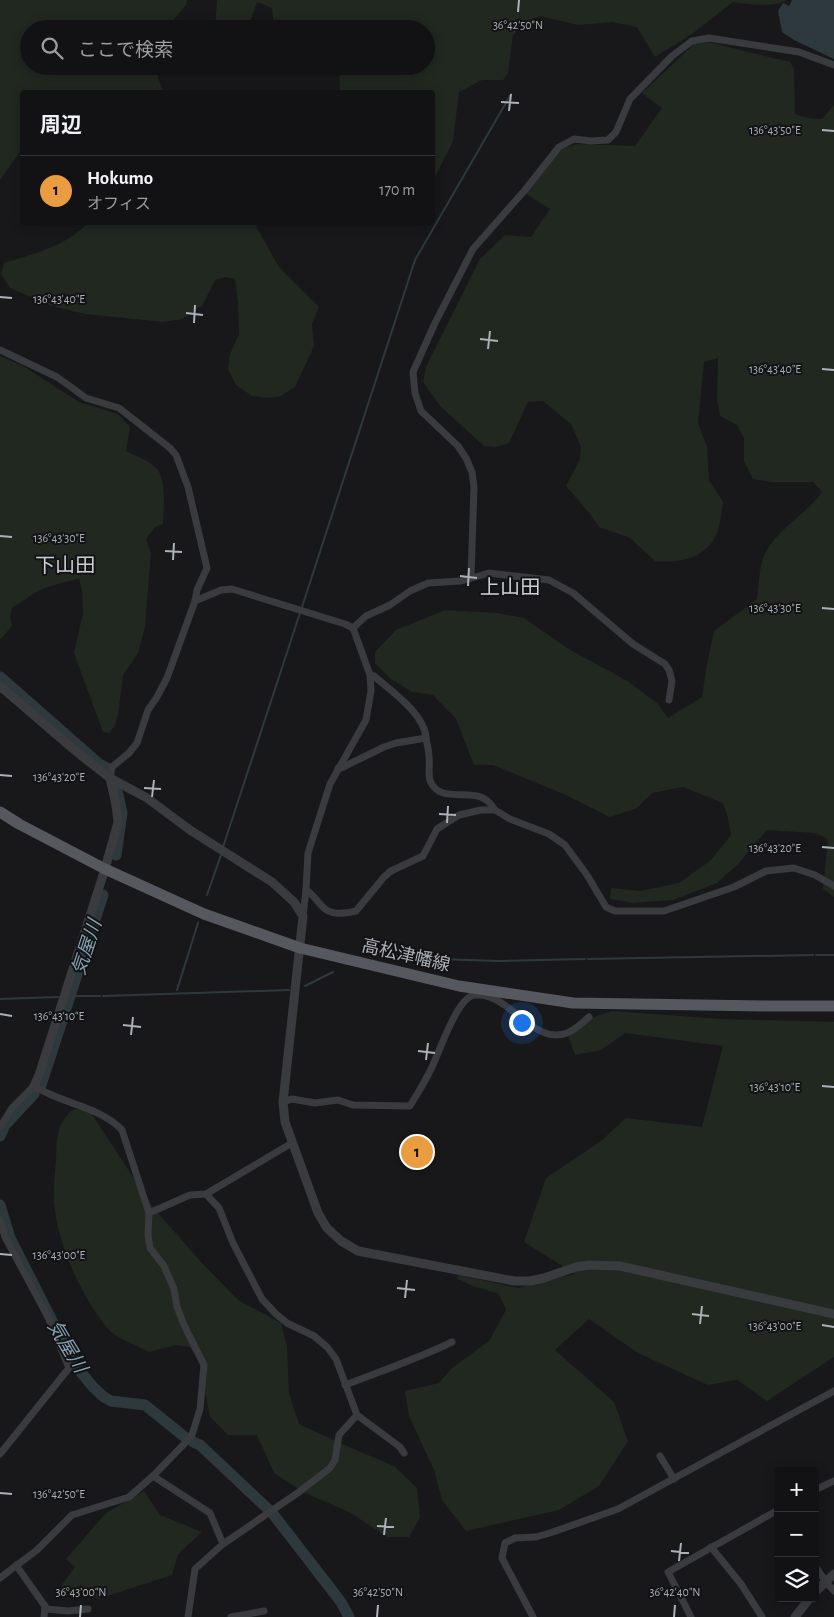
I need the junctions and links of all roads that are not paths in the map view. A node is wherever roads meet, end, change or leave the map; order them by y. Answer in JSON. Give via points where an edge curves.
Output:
{"nodes":[{"id":1,"x":834,"y":65,"type":"edge"},
{"id":2,"x":0,"y":350,"type":"edge"},
{"id":3,"x":470,"y":577,"type":"junction"},
{"id":4,"x":195,"y":602,"type":"junction"},
{"id":5,"x":353,"y":628,"type":"junction"},
{"id":6,"x":370,"y":675,"type":"junction"},
{"id":7,"x":0,"y":686,"type":"edge"},
{"id":8,"x":669,"y":700,"type":"dead end"},
{"id":9,"x":426,"y":738,"type":"junction"},
{"id":10,"x":338,"y":768,"type":"junction"},
{"id":11,"x":110,"y":778,"type":"junction"},
{"id":12,"x":495,"y":810,"type":"junction"},
{"id":13,"x":0,"y":812,"type":"edge"},
{"id":14,"x":105,"y":869,"type":"junction"},
{"id":15,"x":834,"y":886,"type":"edge"},
{"id":16,"x":306,"y":890,"type":"junction"},
{"id":17,"x":303,"y":916,"type":"junction"},
{"id":18,"x":300,"y":948,"type":"junction"},
{"id":19,"x":509,"y":994,"type":"junction"},
{"id":20,"x":834,"y":1006,"type":"edge"},
{"id":21,"x":507,"y":1007,"type":"junction"},
{"id":22,"x":589,"y":1017,"type":"dead end"},
{"id":23,"x":34,"y":1086,"type":"junction"},
{"id":24,"x":283,"y":1102,"type":"junction"},
{"id":25,"x":0,"y":1127,"type":"edge"},
{"id":26,"x":292,"y":1143,"type":"junction"},
{"id":27,"x":206,"y":1194,"type":"junction"},
{"id":28,"x":149,"y":1213,"type":"junction"},
{"id":29,"x":0,"y":1220,"type":"edge"},
{"id":30,"x":834,"y":1314,"type":"edge"},
{"id":31,"x":452,"y":1342,"type":"dead end"},
{"id":32,"x":345,"y":1385,"type":"junction"},
{"id":33,"x":834,"y":1392,"type":"edge"},
{"id":34,"x":358,"y":1414,"type":"junction"},
{"id":35,"x":404,"y":1453,"type":"dead end"},
{"id":36,"x":0,"y":1454,"type":"edge"},
{"id":37,"x":660,"y":1456,"type":"dead end"},
{"id":38,"x":154,"y":1476,"type":"junction"},
{"id":39,"x":674,"y":1479,"type":"junction"},
{"id":40,"x":834,"y":1481,"type":"edge"},
{"id":41,"x":819,"y":1488,"type":"edge"},
{"id":42,"x":774,"y":1512,"type":"edge"},
{"id":43,"x":223,"y":1544,"type":"junction"},
{"id":44,"x":711,"y":1547,"type":"junction"},
{"id":45,"x":16,"y":1565,"type":"junction"},
{"id":46,"x":819,"y":1572,"type":"edge"},
{"id":47,"x":834,"y":1574,"type":"edge"},
{"id":48,"x":0,"y":1578,"type":"edge"},
{"id":49,"x":826,"y":1582,"type":"junction"},
{"id":50,"x":819,"y":1588,"type":"edge"},
{"id":51,"x":834,"y":1591,"type":"edge"},
{"id":52,"x":807,"y":1602,"type":"edge"},
{"id":53,"x":45,"y":1606,"type":"junction"},
{"id":54,"x":88,"y":1609,"type":"dead end"},
{"id":55,"x":264,"y":1611,"type":"dead end"},
{"id":56,"x":44,"y":1617,"type":"edge"},
{"id":57,"x":188,"y":1617,"type":"edge"},
{"id":58,"x":231,"y":1617,"type":"edge"},
{"id":59,"x":533,"y":1617,"type":"edge"},
{"id":60,"x":691,"y":1617,"type":"edge"},
{"id":61,"x":762,"y":1617,"type":"edge"},
{"id":62,"x":795,"y":1617,"type":"edge"}],
"edges":[{"from":1,"to":3,"type":"street","via":[[799,52],[709,38],[692,41],[672,56],[630,99],[616,132],[608,140],[574,140],[559,147],[473,249],[413,372],[421,411],[458,446],[472,472]]},
{"from":2,"to":4,"type":"street","via":[[57,377],[86,398],[119,408],[176,455],[188,487],[208,568]]},
{"from":3,"to":5,"type":"street","via":[[461,581],[428,583],[366,616]]},
{"from":3,"to":8,"type":"street","via":[[488,573],[518,575],[549,580],[573,593],[633,644],[665,664],[672,681]]},
{"from":4,"to":5,"type":"street","via":[[222,590],[232,590]]},
{"from":4,"to":11,"type":"street","via":[[167,678],[148,710],[137,743],[112,767]]},
{"from":5,"to":6,"type":"street"},
{"from":6,"to":9,"type":"street","via":[[408,706],[426,730]]},
{"from":6,"to":10,"type":"street","via":[[366,720]]},
{"from":7,"to":11,"type":"street"},
{"from":9,"to":10,"type":"street","via":[[384,747]]},
{"from":9,"to":12,"type":"street","via":[[429,777],[436,789],[444,794],[480,796],[488,800]]},
{"from":10,"to":16,"type":"street","via":[[308,853]]},
{"from":11,"to":14,"type":"street","via":[[118,822]]},
{"from":11,"to":17,"type":"street","via":[[147,798],[190,830],[272,882],[294,902]]},
{"from":12,"to":15,"type":"street","via":[[550,834],[565,845],[606,907],[615,911],[664,911],[734,887],[766,871],[794,868]]},
{"from":12,"to":16,"type":"street","via":[[467,812],[437,829],[424,856],[391,871],[356,912],[329,912]]},
{"from":13,"to":14,"type":"main road","name":"高松津幡線"},
{"from":14,"to":18,"type":"main road","name":"高松津幡線","via":[[204,914]]},
{"from":14,"to":23,"type":"street"},
{"from":16,"to":17,"type":"street"},
{"from":17,"to":18,"type":"street"},
{"from":18,"to":19,"type":"main road","name":"高松津幡線","via":[[459,986]]},
{"from":18,"to":24,"type":"street"},
{"from":19,"to":20,"type":"main road","name":"高松津幡線","via":[[573,1003]]},
{"from":19,"to":21,"type":"street"},
{"from":21,"to":22,"type":"street","via":[[549,1034],[568,1032]]},
{"from":21,"to":24,"type":"street","via":[[479,995],[466,1000],[410,1106],[353,1105],[338,1100],[316,1103],[292,1099]]},
{"from":23,"to":25,"type":"street","via":[[12,1108]]},
{"from":23,"to":28,"type":"street","via":[[112,1120],[122,1130]]},
{"from":24,"to":26,"type":"street"},
{"from":26,"to":27,"type":"street"},
{"from":26,"to":30,"type":"street","via":[[318,1213],[327,1228],[358,1251],[514,1281],[544,1278],[589,1264],[620,1266]]},
{"from":27,"to":28,"type":"street","via":[[190,1195]]},
{"from":27,"to":32,"type":"street","via":[[218,1208],[262,1299],[287,1322],[327,1346],[336,1359]]},
{"from":28,"to":38,"type":"street","via":[[150,1248],[164,1266],[184,1325],[204,1365],[200,1409],[192,1434]]},
{"from":29,"to":36,"type":"street","via":[[5,1237],[47,1315],[70,1368]]},
{"from":31,"to":32,"type":"street","via":[[424,1356]]},
{"from":32,"to":34,"type":"street"},
{"from":33,"to":39,"type":"street"},
{"from":34,"to":35,"type":"street","via":[[400,1446]]},
{"from":34,"to":43,"type":"street","via":[[339,1435],[335,1460],[330,1468]]},
{"from":37,"to":39,"type":"street"},
{"from":38,"to":43,"type":"street","via":[[210,1513]]},
{"from":38,"to":45,"type":"street","via":[[129,1497],[72,1515],[42,1546]]},
{"from":39,"to":59,"type":"street","via":[[618,1509],[550,1533],[515,1538],[505,1543],[502,1558]]},
{"from":40,"to":41,"type":"street"},
{"from":42,"to":44,"type":"street"},
{"from":43,"to":57,"type":"street","via":[[194,1569]]},
{"from":44,"to":60,"type":"street","via":[[668,1572]]},
{"from":44,"to":61,"type":"street"},
{"from":45,"to":48,"type":"street"},
{"from":45,"to":53,"type":"street"},
{"from":46,"to":49,"type":"street"},
{"from":47,"to":49,"type":"street"},
{"from":49,"to":50,"type":"street"},
{"from":49,"to":51,"type":"street"},
{"from":52,"to":62,"type":"street"},
{"from":53,"to":54,"type":"street","via":[[47,1609],[68,1611]]},
{"from":53,"to":56,"type":"street"},
{"from":55,"to":58,"type":"street"}]}
